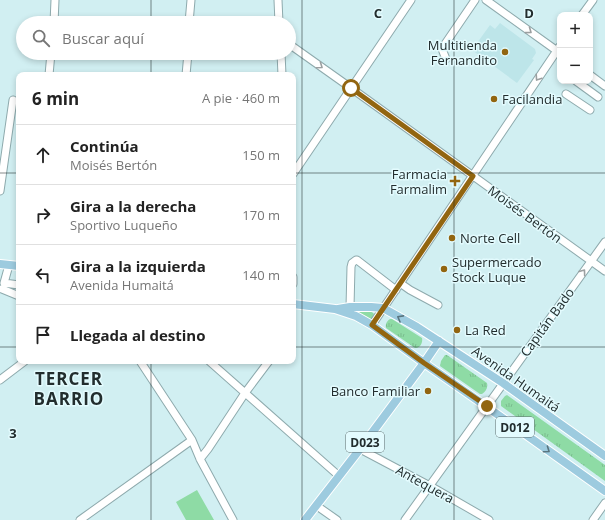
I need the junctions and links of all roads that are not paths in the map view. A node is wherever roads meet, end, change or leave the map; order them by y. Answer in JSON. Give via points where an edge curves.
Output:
{"nodes":[{"id":1,"x":56,"y":0,"type":"edge"},
{"id":2,"x":191,"y":0,"type":"edge"},
{"id":3,"x":278,"y":0,"type":"edge"},
{"id":4,"x":411,"y":0,"type":"edge"},
{"id":5,"x":475,"y":0,"type":"edge"},
{"id":6,"x":486,"y":0,"type":"edge"},
{"id":7,"x":593,"y":0,"type":"edge"},
{"id":8,"x":584,"y":12,"type":"edge"},
{"id":9,"x":55,"y":16,"type":"edge"},
{"id":10,"x":190,"y":16,"type":"edge"},
{"id":11,"x":279,"y":16,"type":"edge"},
{"id":12,"x":296,"y":49,"type":"edge"},
{"id":13,"x":557,"y":49,"type":"edge"},
{"id":14,"x":557,"y":53,"type":"edge"},
{"id":15,"x":446,"y":59,"type":"dead end"},
{"id":16,"x":50,"y":60,"type":"edge"},
{"id":17,"x":187,"y":60,"type":"edge"},
{"id":18,"x":281,"y":60,"type":"edge"},
{"id":19,"x":49,"y":72,"type":"edge"},
{"id":20,"x":186,"y":72,"type":"edge"},
{"id":21,"x":282,"y":72,"type":"edge"},
{"id":22,"x":593,"y":77,"type":"edge"},
{"id":23,"x":580,"y":84,"type":"edge"},
{"id":24,"x":605,"y":86,"type":"edge"},
{"id":25,"x":351,"y":88,"type":"junction"},
{"id":26,"x":566,"y":94,"type":"dead end"},
{"id":27,"x":598,"y":97,"type":"dead end"},
{"id":28,"x":13,"y":100,"type":"dead end"},
{"id":29,"x":590,"y":110,"type":"dead end"},
{"id":30,"x":296,"y":170,"type":"edge"},
{"id":31,"x":473,"y":176,"type":"junction"},
{"id":32,"x":0,"y":192,"type":"edge"},
{"id":33,"x":605,"y":242,"type":"edge"},
{"id":34,"x":591,"y":261,"type":"junction"},
{"id":35,"x":0,"y":264,"type":"edge"},
{"id":36,"x":9,"y":265,"type":"junction"},
{"id":37,"x":16,"y":266,"type":"edge"},
{"id":38,"x":605,"y":271,"type":"edge"},
{"id":39,"x":16,"y":285,"type":"edge"},
{"id":40,"x":2,"y":286,"type":"edge"},
{"id":41,"x":398,"y":286,"type":"junction"},
{"id":42,"x":16,"y":294,"type":"edge"},
{"id":43,"x":296,"y":304,"type":"edge"},
{"id":44,"x":438,"y":305,"type":"dead end"},
{"id":45,"x":350,"y":307,"type":"junction"},
{"id":46,"x":384,"y":308,"type":"junction"},
{"id":47,"x":335,"y":309,"type":"junction"},
{"id":48,"x":372,"y":325,"type":"junction"},
{"id":49,"x":439,"y":342,"type":"junction"},
{"id":50,"x":424,"y":363,"type":"junction"},
{"id":51,"x":21,"y":364,"type":"edge"},
{"id":52,"x":142,"y":364,"type":"edge"},
{"id":53,"x":212,"y":364,"type":"edge"},
{"id":54,"x":267,"y":364,"type":"edge"},
{"id":55,"x":0,"y":380,"type":"edge"},
{"id":56,"x":503,"y":384,"type":"junction"},
{"id":57,"x":245,"y":393,"type":"junction"},
{"id":58,"x":487,"y":406,"type":"junction"},
{"id":59,"x":192,"y":440,"type":"junction"},
{"id":60,"x":360,"y":449,"type":"junction"},
{"id":61,"x":605,"y":456,"type":"edge"},
{"id":62,"x":200,"y":459,"type":"junction"},
{"id":63,"x":339,"y":476,"type":"junction"},
{"id":64,"x":430,"y":486,"type":"junction"},
{"id":65,"x":605,"y":491,"type":"edge"},
{"id":66,"x":605,"y":503,"type":"edge"},
{"id":67,"x":317,"y":506,"type":"junction"},
{"id":68,"x":80,"y":520,"type":"edge"},
{"id":69,"x":233,"y":520,"type":"edge"},
{"id":70,"x":305,"y":520,"type":"edge"},
{"id":71,"x":337,"y":520,"type":"edge"},
{"id":72,"x":405,"y":520,"type":"edge"},
{"id":73,"x":489,"y":520,"type":"edge"},
{"id":74,"x":593,"y":520,"type":"edge"}],
"edges":[{"from":1,"to":9,"type":"street"},
{"from":2,"to":10,"type":"street"},
{"from":3,"to":11,"type":"street"},
{"from":4,"to":25,"type":"street"},
{"from":5,"to":15,"type":"street","via":[[442,49]]},
{"from":6,"to":13,"type":"street","one_way":true},
{"from":7,"to":8,"type":"street"},
{"from":12,"to":25,"type":"street","name":"Moisés Bertón","one_way":true},
{"from":14,"to":31,"type":"street","one_way":true},
{"from":16,"to":19,"type":"street"},
{"from":17,"to":20,"type":"street"},
{"from":18,"to":21,"type":"street"},
{"from":22,"to":24,"type":"street"},
{"from":23,"to":27,"type":"street"},
{"from":25,"to":30,"type":"street"},
{"from":25,"to":31,"type":"street","name":"Moisés Bertón"},
{"from":26,"to":29,"type":"street"},
{"from":28,"to":32,"type":"street"},
{"from":31,"to":34,"type":"street","name":"Moisés Bertón"},
{"from":31,"to":41,"type":"street"},
{"from":33,"to":34,"type":"street","name":"Capitán Bado"},
{"from":34,"to":38,"type":"street","name":"Moisés Bertón"},
{"from":56,"to":34,"type":"street","name":"Capitán Bado","one_way":true},
{"from":35,"to":36,"type":"main road"},
{"from":36,"to":37,"type":"main road"},
{"from":36,"to":40,"type":"street"},
{"from":39,"to":40,"type":"street"},
{"from":40,"to":42,"type":"street"},
{"from":41,"to":44,"type":"street"},
{"from":41,"to":45,"type":"street","via":[[356,260],[351,267]]},
{"from":41,"to":46,"type":"street"},
{"from":43,"to":47,"type":"main road","number":"D012"},
{"from":45,"to":46,"type":"main road","name":"Avenida Humaitá","number":"D012"},
{"from":45,"to":47,"type":"main road","name":"Avenida Humaitá","number":"D012"},
{"from":46,"to":48,"type":"street"},
{"from":49,"to":46,"type":"main road","name":"Avenida Humaitá","number":"D012","one_way":true},
{"from":47,"to":48,"type":"main road","number":"D012"},
{"from":48,"to":50,"type":"main road","number":"D012"},
{"from":49,"to":50,"type":"main road","number":"D023"},
{"from":49,"to":56,"type":"main road","name":"Avenida Humaitá","number":"D012"},
{"from":50,"to":58,"type":"main road","number":"D012"},
{"from":50,"to":60,"type":"main road","number":"D023"},
{"from":51,"to":55,"type":"street"},
{"from":52,"to":59,"type":"street"},
{"from":53,"to":57,"type":"street"},
{"from":54,"to":57,"type":"street"},
{"from":56,"to":58,"type":"street","name":"Capitán Bado"},
{"from":56,"to":61,"type":"main road","name":"Avenida Humaitá","number":"D012"},
{"from":57,"to":62,"type":"street"},
{"from":57,"to":63,"type":"street"},
{"from":58,"to":64,"type":"street","name":"Capitán Bado"},
{"from":58,"to":65,"type":"main road","number":"D012","one_way":true},
{"from":59,"to":62,"type":"street"},
{"from":59,"to":68,"type":"street"},
{"from":60,"to":63,"type":"main road","number":"D023"},
{"from":60,"to":64,"type":"street","name":"Antequera"},
{"from":62,"to":69,"type":"street"},
{"from":63,"to":67,"type":"main road","number":"D023"},
{"from":64,"to":72,"type":"street","name":"Capitán Bado"},
{"from":64,"to":73,"type":"street","name":"Antequera"},
{"from":66,"to":74,"type":"street"},
{"from":67,"to":70,"type":"main road","number":"D023"},
{"from":67,"to":71,"type":"street"}]}
